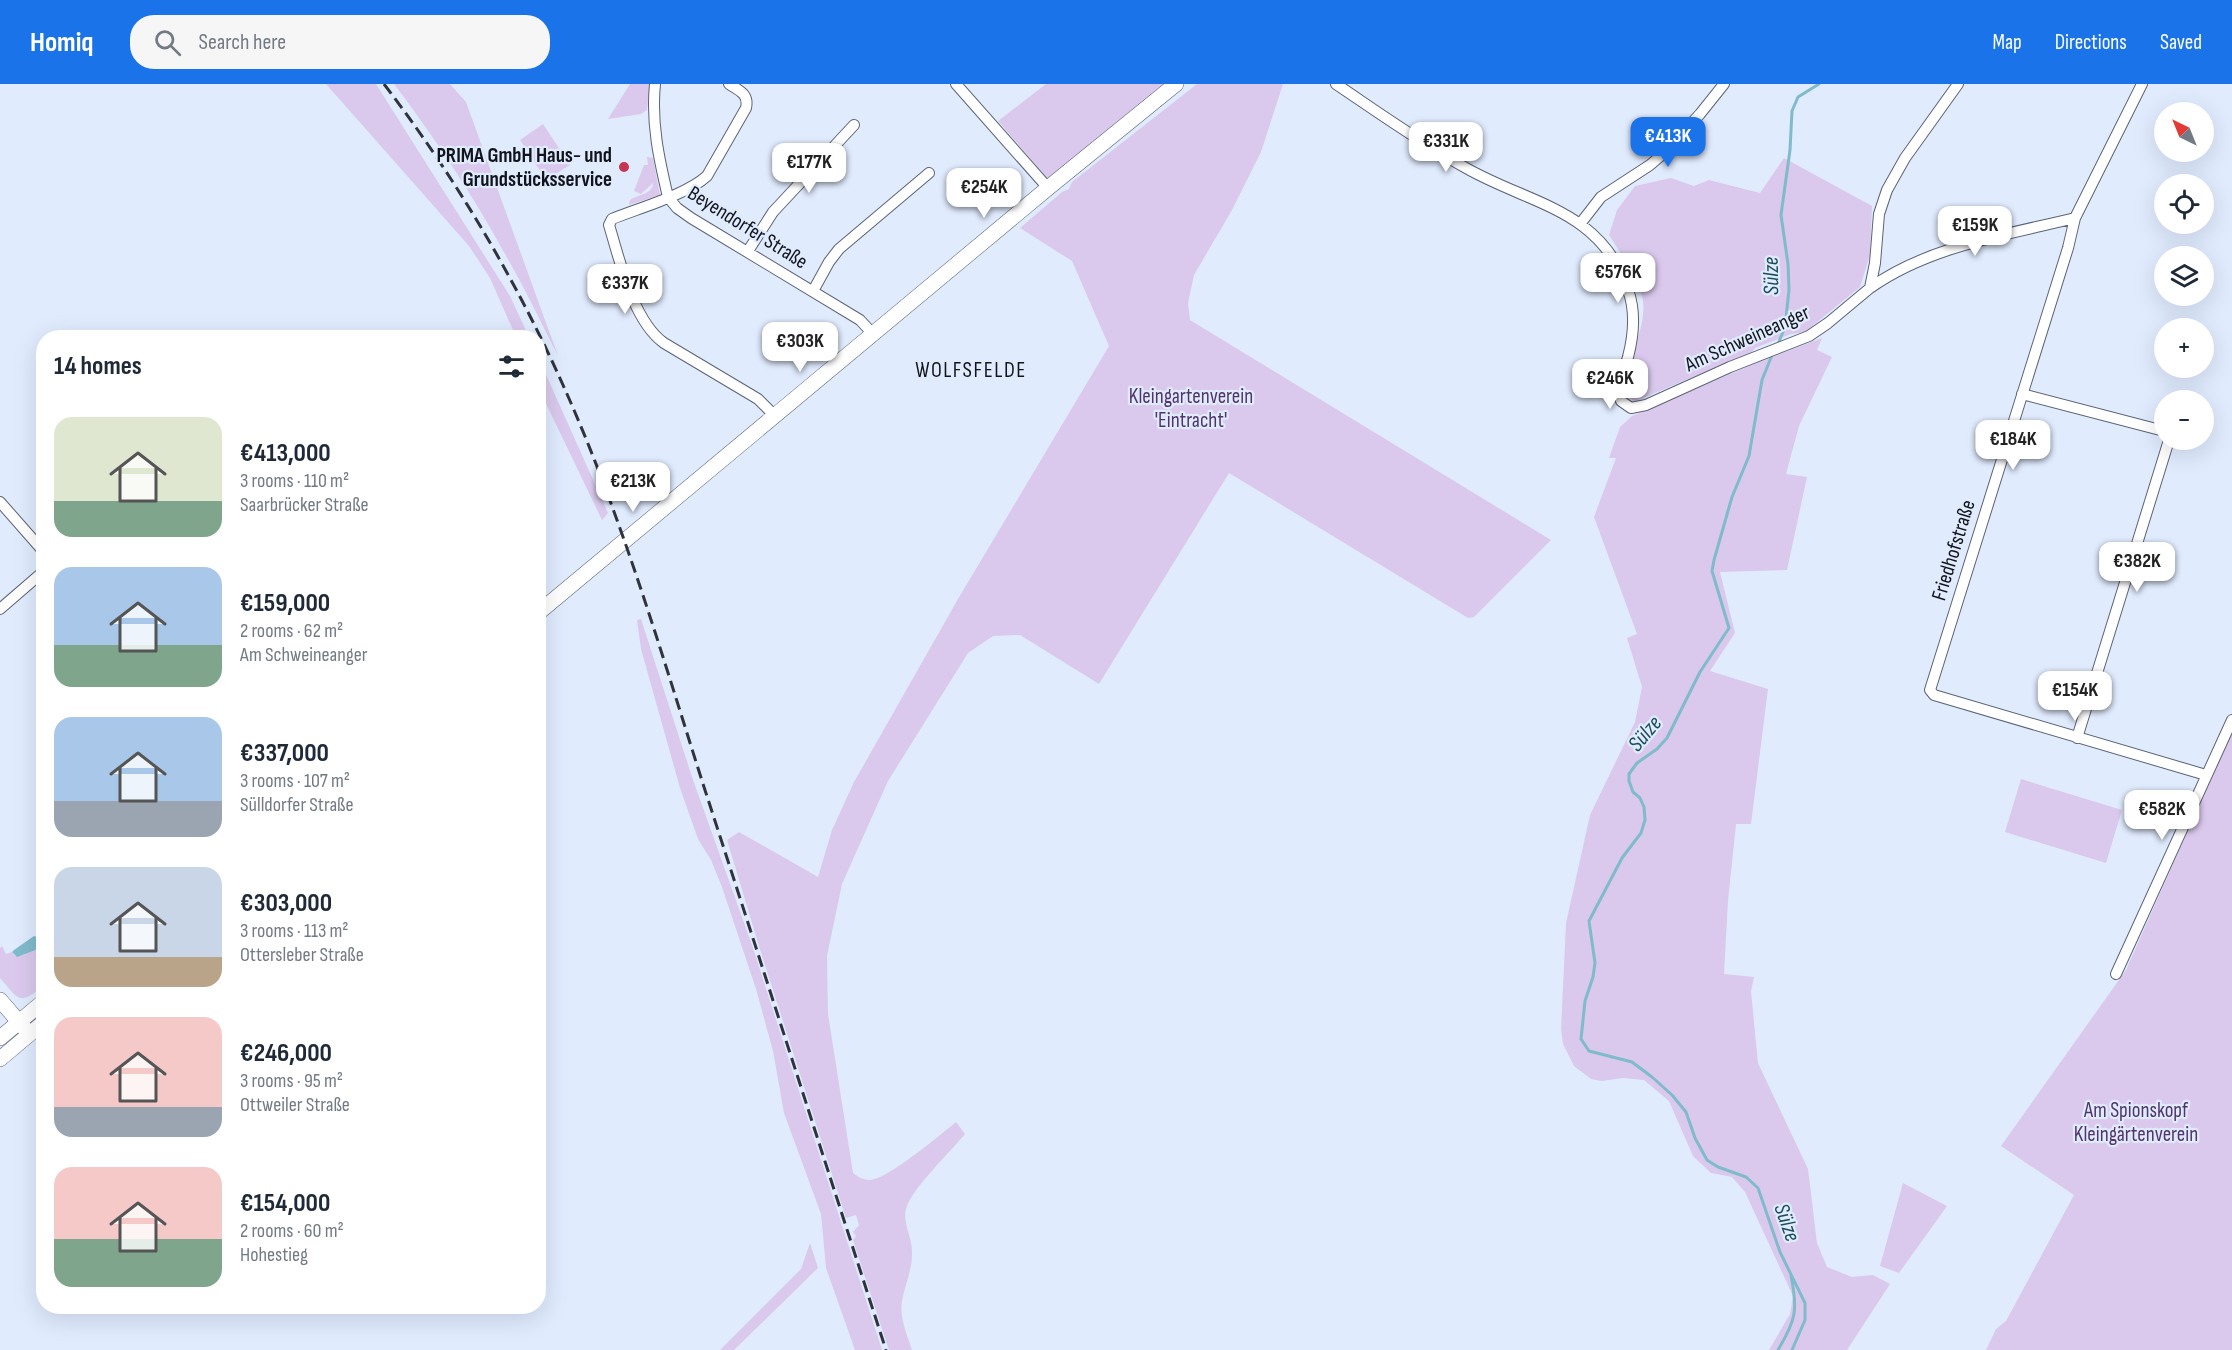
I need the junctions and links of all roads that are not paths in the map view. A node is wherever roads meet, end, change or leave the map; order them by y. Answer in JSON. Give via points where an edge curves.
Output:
{"nodes":[{"id":1,"x":655,"y":84,"type":"edge"},
{"id":2,"x":729,"y":84,"type":"edge"},
{"id":3,"x":956,"y":84,"type":"edge"},
{"id":4,"x":1176,"y":84,"type":"edge"},
{"id":5,"x":1336,"y":84,"type":"edge"},
{"id":6,"x":1724,"y":84,"type":"edge"},
{"id":7,"x":1958,"y":84,"type":"edge"},
{"id":8,"x":2142,"y":84,"type":"edge"},
{"id":9,"x":854,"y":125,"type":"dead end"},
{"id":10,"x":929,"y":173,"type":"dead end"},
{"id":11,"x":1048,"y":188,"type":"junction"},
{"id":12,"x":668,"y":197,"type":"junction"},
{"id":13,"x":1026,"y":206,"type":"junction"},
{"id":14,"x":1012,"y":218,"type":"junction"},
{"id":15,"x":2075,"y":218,"type":"junction"},
{"id":16,"x":1580,"y":224,"type":"junction"},
{"id":17,"x":978,"y":246,"type":"junction"},
{"id":18,"x":748,"y":251,"type":"junction"},
{"id":19,"x":959,"y":262,"type":"junction"},
{"id":20,"x":1870,"y":288,"type":"junction"},
{"id":21,"x":813,"y":291,"type":"junction"},
{"id":22,"x":873,"y":334,"type":"junction"},
{"id":23,"x":2022,"y":394,"type":"junction"},
{"id":24,"x":775,"y":416,"type":"junction"},
{"id":25,"x":2154,"y":428,"type":"edge"},
{"id":26,"x":2166,"y":450,"type":"edge"},
{"id":27,"x":0,"y":502,"type":"edge"},
{"id":28,"x":36,"y":543,"type":"edge"},
{"id":29,"x":36,"y":578,"type":"edge"},
{"id":30,"x":546,"y":606,"type":"edge"},
{"id":31,"x":0,"y":609,"type":"edge"},
{"id":32,"x":2232,"y":720,"type":"edge"},
{"id":33,"x":2077,"y":738,"type":"junction"},
{"id":34,"x":2206,"y":775,"type":"junction"},
{"id":35,"x":2116,"y":974,"type":"dead end"},
{"id":36,"x":0,"y":1000,"type":"edge"},
{"id":37,"x":36,"y":1008,"type":"edge"},
{"id":38,"x":19,"y":1022,"type":"junction"},
{"id":39,"x":36,"y":1029,"type":"edge"},
{"id":40,"x":30,"y":1034,"type":"junction"},
{"id":41,"x":0,"y":1038,"type":"edge"},
{"id":42,"x":0,"y":1059,"type":"edge"}],
"edges":[{"from":1,"to":12,"type":"street","name":"Beyendorfer Straße","via":[[654,128]]},
{"from":2,"to":12,"type":"street","via":[[747,98],[741,120],[707,176]]},
{"from":3,"to":11,"type":"street"},
{"from":4,"to":11,"type":"main road"},
{"from":5,"to":16,"type":"street","via":[[1468,169]]},
{"from":6,"to":16,"type":"street","via":[[1664,153],[1601,197]]},
{"from":7,"to":20,"type":"street","via":[[1905,158],[1884,195]]},
{"from":8,"to":15,"type":"street","name":"Friedhofstraße"},
{"from":9,"to":18,"type":"street","via":[[773,212]]},
{"from":10,"to":21,"type":"street","via":[[837,251]]},
{"from":11,"to":13,"type":"main road"},
{"from":12,"to":18,"type":"street","name":"Beyendorfer Straße","via":[[683,213]]},
{"from":12,"to":24,"type":"street","via":[[609,222],[641,317],[660,340],[758,399]]},
{"from":13,"to":14,"type":"main road"},
{"from":13,"to":17,"type":"street","via":[[1013,225],[996,239]]},
{"from":14,"to":17,"type":"main road"},
{"from":14,"to":19,"type":"street","via":[[990,228],[973,242]]},
{"from":15,"to":20,"type":"street","name":"Am Schweineanger","via":[[1938,254],[1900,269]]},
{"from":15,"to":23,"type":"street","name":"Friedhofstraße"},
{"from":16,"to":20,"type":"street","name":"Am Schweineanger","via":[[1608,250],[1630,296],[1634,330],[1619,393],[1623,404],[1631,408],[1647,405],[1809,336]]},
{"from":17,"to":19,"type":"main road"},
{"from":18,"to":21,"type":"street","name":"Beyendorfer Straße"},
{"from":19,"to":22,"type":"main road"},
{"from":21,"to":22,"type":"street","name":"Beyendorfer Straße","via":[[862,322]]},
{"from":22,"to":24,"type":"main road"},
{"from":23,"to":25,"type":"street"},
{"from":23,"to":33,"type":"street","name":"Friedhofstraße","via":[[1930,690],[1934,695]]},
{"from":24,"to":30,"type":"main road"},
{"from":26,"to":33,"type":"street"},
{"from":27,"to":28,"type":"street"},
{"from":29,"to":31,"type":"street"},
{"from":32,"to":34,"type":"street"},
{"from":33,"to":34,"type":"street","name":"Friedhofstraße"},
{"from":34,"to":35,"type":"street"},
{"from":36,"to":38,"type":"main road"},
{"from":37,"to":38,"type":"main road"},
{"from":38,"to":40,"type":"main road"},
{"from":38,"to":41,"type":"main road"},
{"from":39,"to":40,"type":"main road"},
{"from":40,"to":42,"type":"main road"}]}
